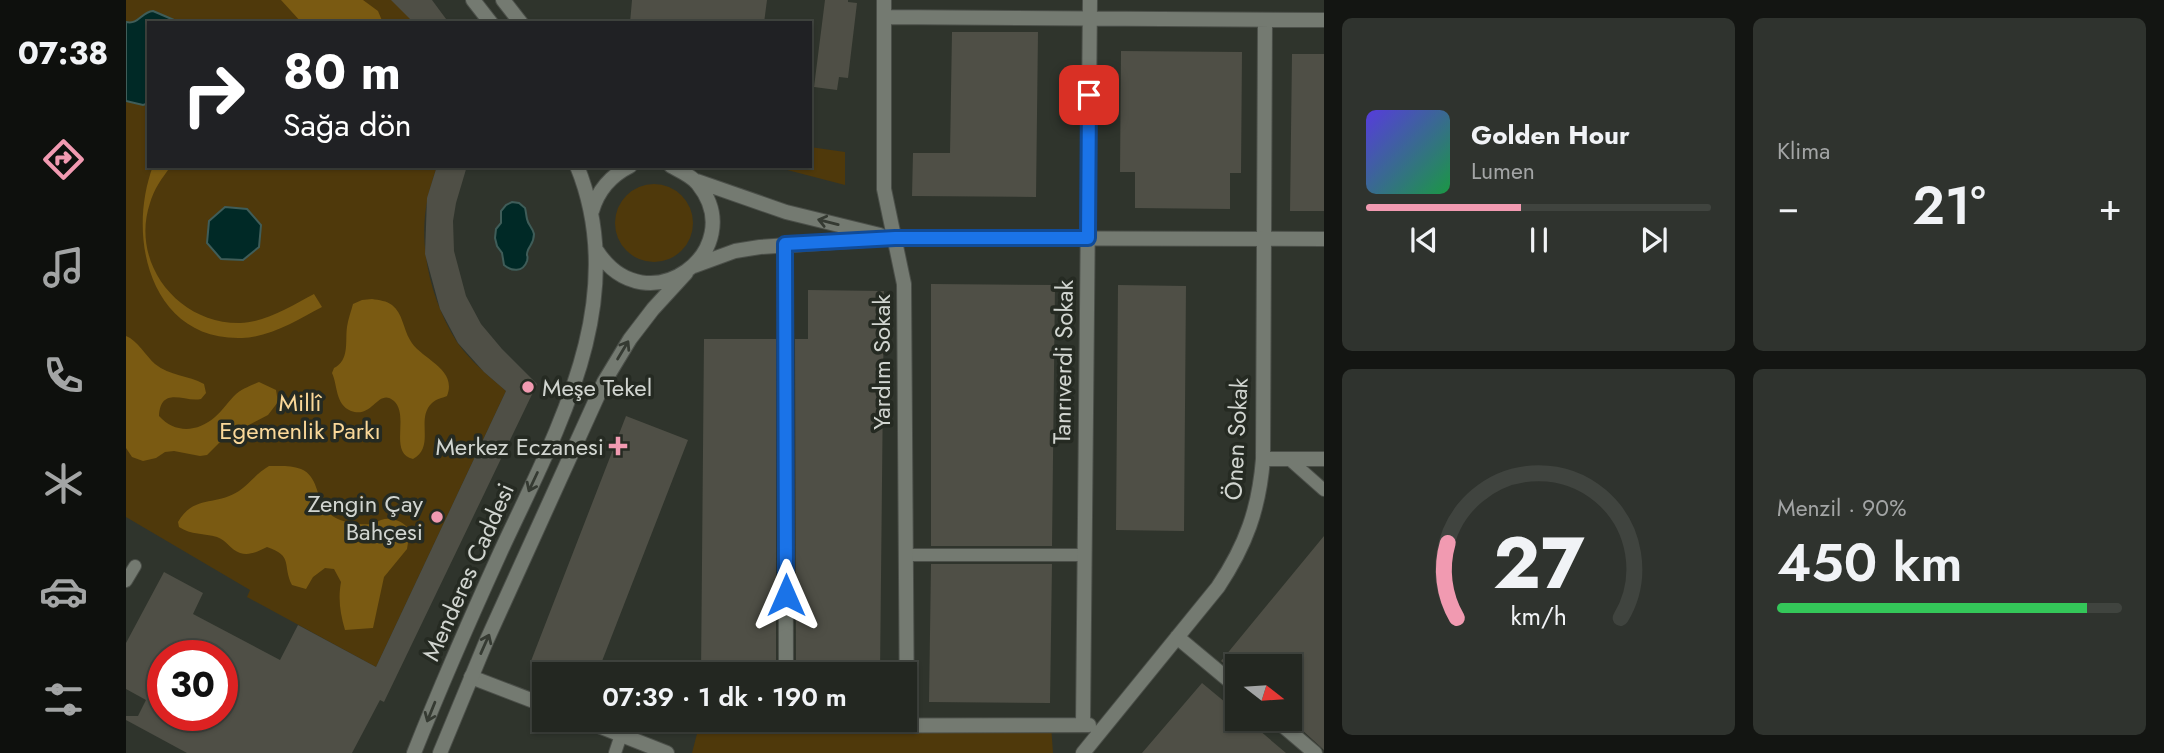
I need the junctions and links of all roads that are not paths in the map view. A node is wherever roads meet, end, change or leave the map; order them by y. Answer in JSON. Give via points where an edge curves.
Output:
{"nodes":[{"id":1,"x":473,"y":0,"type":"edge"},
{"id":2,"x":884,"y":0,"type":"edge"},
{"id":3,"x":1090,"y":0,"type":"edge"},
{"id":4,"x":505,"y":1,"type":"edge"},
{"id":5,"x":884,"y":16,"type":"junction"},
{"id":6,"x":1090,"y":18,"type":"junction"},
{"id":7,"x":1265,"y":20,"type":"junction"},
{"id":8,"x":1324,"y":20,"type":"edge"},
{"id":9,"x":489,"y":21,"type":"edge"},
{"id":10,"x":520,"y":21,"type":"edge"},
{"id":11,"x":578,"y":168,"type":"edge"},
{"id":12,"x":626,"y":168,"type":"edge"},
{"id":13,"x":674,"y":168,"type":"edge"},
{"id":14,"x":697,"y":181,"type":"junction"},
{"id":15,"x":592,"y":211,"type":"junction"},
{"id":16,"x":895,"y":238,"type":"junction"},
{"id":17,"x":1088,"y":238,"type":"junction"},
{"id":18,"x":1264,"y":239,"type":"junction"},
{"id":19,"x":1324,"y":239,"type":"edge"},
{"id":20,"x":785,"y":244,"type":"junction"},
{"id":21,"x":597,"y":251,"type":"junction"},
{"id":22,"x":690,"y":269,"type":"junction"},
{"id":23,"x":1263,"y":459,"type":"junction"},
{"id":24,"x":1289,"y":459,"type":"junction"},
{"id":25,"x":1324,"y":460,"type":"edge"},
{"id":26,"x":1324,"y":490,"type":"edge"},
{"id":27,"x":905,"y":555,"type":"junction"},
{"id":28,"x":1084,"y":555,"type":"junction"},
{"id":29,"x":135,"y":566,"type":"dead end"},
{"id":30,"x":126,"y":581,"type":"edge"},
{"id":31,"x":1177,"y":636,"type":"junction"},
{"id":32,"x":786,"y":662,"type":"edge"},
{"id":33,"x":906,"y":662,"type":"edge"},
{"id":34,"x":471,"y":677,"type":"junction"},
{"id":35,"x":1225,"y":677,"type":"edge"},
{"id":36,"x":532,"y":700,"type":"edge"},
{"id":37,"x":917,"y":725,"type":"edge"},
{"id":38,"x":1083,"y":725,"type":"junction"},
{"id":39,"x":1104,"y":726,"type":"junction"},
{"id":40,"x":614,"y":732,"type":"edge"},
{"id":41,"x":1290,"y":732,"type":"edge"},
{"id":42,"x":621,"y":735,"type":"junction"},
{"id":43,"x":414,"y":753,"type":"edge"},
{"id":44,"x":440,"y":753,"type":"edge"},
{"id":45,"x":615,"y":753,"type":"edge"},
{"id":46,"x":667,"y":753,"type":"edge"},
{"id":47,"x":1083,"y":753,"type":"edge"},
{"id":48,"x":1315,"y":753,"type":"edge"}],
"edges":[{"from":1,"to":9,"type":"street"},
{"from":2,"to":5,"type":"street","name":"Yardım Sokak"},
{"from":3,"to":6,"type":"street","name":"Tanrıverdi Sokak"},
{"from":4,"to":10,"type":"street"},
{"from":5,"to":6,"type":"street"},
{"from":5,"to":16,"type":"street","name":"Yardım Sokak","via":[[884,189]]},
{"from":6,"to":7,"type":"street"},
{"from":6,"to":17,"type":"street","name":"Tanrıverdi Sokak"},
{"from":7,"to":8,"type":"street"},
{"from":7,"to":18,"type":"street","name":"Önen Sokak"},
{"from":11,"to":15,"type":"street","name":"Menderes Caddesi"},
{"from":12,"to":15,"type":"street","via":[[599,192]]},
{"from":13,"to":14,"type":"street"},
{"from":16,"to":14,"type":"street","one_way":true,"via":[[786,212]]},
{"from":14,"to":22,"type":"street","via":[[712,219],[710,240]]},
{"from":15,"to":21,"type":"street","name":"Menderes Caddesi"},
{"from":16,"to":17,"type":"street"},
{"from":16,"to":20,"type":"street"},
{"from":16,"to":27,"type":"street","name":"Yardım Sokak","via":[[904,284]]},
{"from":17,"to":18,"type":"street"},
{"from":17,"to":28,"type":"street","name":"Tanrıverdi Sokak"},
{"from":18,"to":19,"type":"street"},
{"from":18,"to":23,"type":"street","name":"Önen Sokak"},
{"from":20,"to":22,"type":"street","via":[[735,251]]},
{"from":20,"to":32,"type":"street"},
{"from":21,"to":22,"type":"street","via":[[610,268],[647,284],[667,282]]},
{"from":21,"to":43,"type":"street","name":"Menderes Caddesi","one_way":true,"via":[[595,294],[579,375]]},
{"from":34,"to":22,"type":"street","name":"Menderes Caddesi","one_way":true,"via":[[604,382],[637,329]]},
{"from":23,"to":24,"type":"street"},
{"from":23,"to":31,"type":"street","name":"Önen Sokak","via":[[1258,500],[1233,564]]},
{"from":24,"to":25,"type":"street"},
{"from":24,"to":26,"type":"lane"},
{"from":27,"to":28,"type":"lane"},
{"from":27,"to":33,"type":"street","name":"Yardım Sokak"},
{"from":28,"to":38,"type":"street","name":"Tanrıverdi Sokak"},
{"from":29,"to":30,"type":"lane"},
{"from":31,"to":35,"type":"street"},
{"from":31,"to":39,"type":"street","name":"Önen Sokak"},
{"from":34,"to":36,"type":"street"},
{"from":34,"to":44,"type":"street","name":"Menderes Caddesi"},
{"from":37,"to":38,"type":"street"},
{"from":38,"to":39,"type":"street"},
{"from":39,"to":47,"type":"street","name":"Önen Sokak"},
{"from":40,"to":42,"type":"street"},
{"from":41,"to":48,"type":"street"},
{"from":42,"to":45,"type":"lane"},
{"from":42,"to":46,"type":"street"}]}
